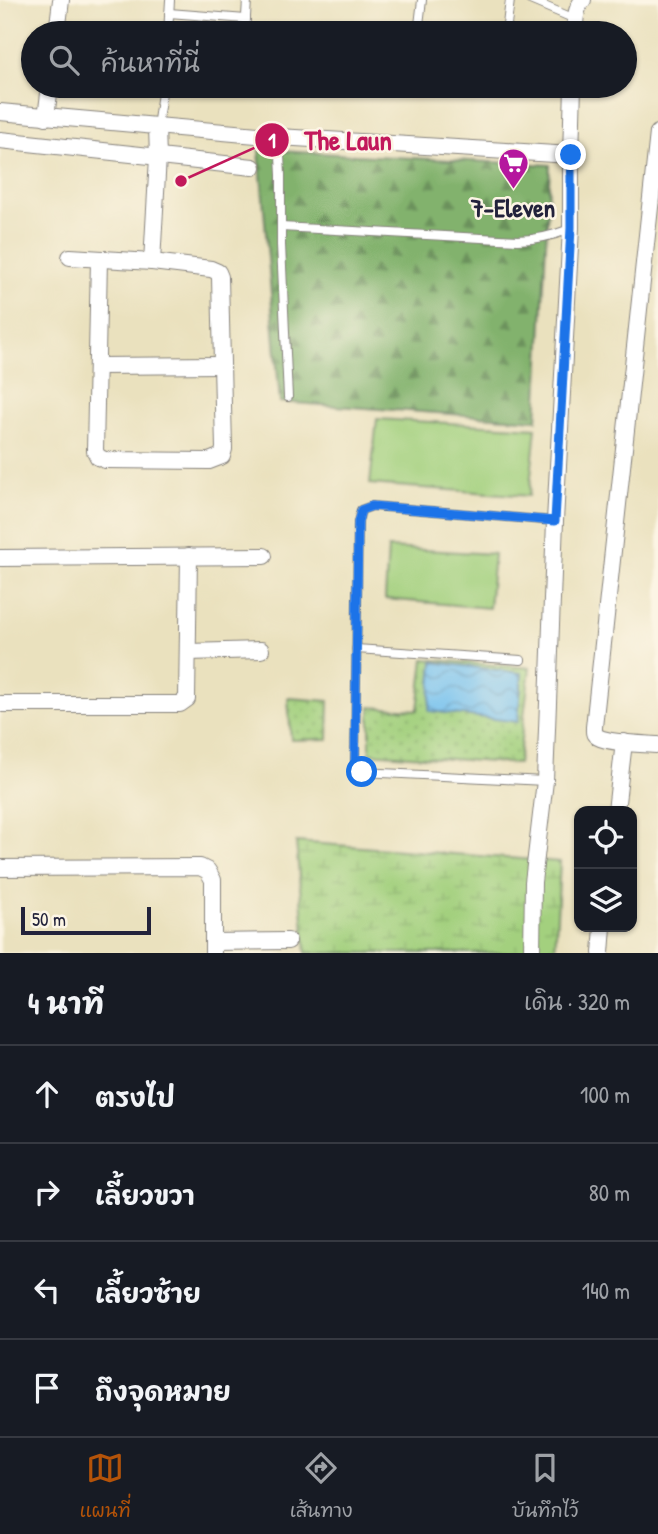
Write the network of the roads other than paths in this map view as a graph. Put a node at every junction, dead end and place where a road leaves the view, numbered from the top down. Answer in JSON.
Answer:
{"nodes":[{"id":1,"x":61,"y":0,"type":"edge"},
{"id":2,"x":170,"y":0,"type":"edge"},
{"id":3,"x":247,"y":0,"type":"edge"},
{"id":4,"x":422,"y":0,"type":"edge"},
{"id":5,"x":510,"y":0,"type":"edge"},
{"id":6,"x":530,"y":0,"type":"edge"},
{"id":7,"x":583,"y":0,"type":"edge"},
{"id":8,"x":169,"y":13,"type":"junction"},
{"id":9,"x":246,"y":19,"type":"joint"},
{"id":10,"x":58,"y":21,"type":"edge"},
{"id":11,"x":169,"y":21,"type":"edge"},
{"id":12,"x":419,"y":21,"type":"edge"},
{"id":13,"x":507,"y":21,"type":"edge"},
{"id":14,"x":566,"y":21,"type":"edge"},
{"id":15,"x":576,"y":21,"type":"edge"},
{"id":16,"x":48,"y":98,"type":"edge"},
{"id":17,"x":161,"y":98,"type":"edge"},
{"id":18,"x":573,"y":98,"type":"edge"},
{"id":19,"x":0,"y":112,"type":"edge"},
{"id":20,"x":46,"y":117,"type":"junction"},
{"id":21,"x":157,"y":127,"type":"junction"},
{"id":22,"x":658,"y":133,"type":"edge"},
{"id":23,"x":279,"y":137,"type":"junction"},
{"id":24,"x":0,"y":140,"type":"edge"},
{"id":25,"x":571,"y":155,"type":"junction"},
{"id":26,"x":158,"y":157,"type":"junction"},
{"id":27,"x":253,"y":167,"type":"dead end"},
{"id":28,"x":655,"y":192,"type":"edge"},
{"id":29,"x":281,"y":226,"type":"junction"},
{"id":30,"x":571,"y":228,"type":"junction"},
{"id":31,"x":70,"y":257,"type":"dead end"},
{"id":32,"x":99,"y":259,"type":"junction"},
{"id":33,"x":152,"y":262,"type":"junction"},
{"id":34,"x":222,"y":365,"type":"junction"},
{"id":35,"x":97,"y":366,"type":"junction"},
{"id":36,"x":288,"y":397,"type":"dead end"},
{"id":37,"x":555,"y":521,"type":"junction"},
{"id":38,"x":189,"y":556,"type":"junction"},
{"id":39,"x":264,"y":556,"type":"dead end"},
{"id":40,"x":0,"y":558,"type":"edge"},
{"id":41,"x":356,"y":649,"type":"junction"},
{"id":42,"x":261,"y":650,"type":"dead end"},
{"id":43,"x":188,"y":652,"type":"junction"},
{"id":44,"x":521,"y":660,"type":"dead end"},
{"id":45,"x":0,"y":704,"type":"edge"},
{"id":46,"x":624,"y":742,"type":"junction"},
{"id":47,"x":658,"y":745,"type":"edge"},
{"id":48,"x":545,"y":781,"type":"junction"},
{"id":49,"x":618,"y":806,"type":"edge"},
{"id":50,"x":0,"y":868,"type":"edge"},
{"id":51,"x":602,"y":932,"type":"edge"},
{"id":52,"x":288,"y":941,"type":"dead end"},
{"id":53,"x":213,"y":948,"type":"edge"},
{"id":54,"x":532,"y":953,"type":"edge"},
{"id":55,"x":600,"y":953,"type":"edge"}],
"edges":[{"from":1,"to":10,"type":"street"},
{"from":2,"to":8,"type":"lane"},
{"from":3,"to":9,"type":"lane"},
{"from":4,"to":12,"type":"lane"},
{"from":5,"to":13,"type":"lane"},
{"from":6,"to":14,"type":"lane"},
{"from":7,"to":15,"type":"street"},
{"from":8,"to":9,"type":"lane"},
{"from":8,"to":11,"type":"lane"},
{"from":16,"to":20,"type":"street"},
{"from":17,"to":21,"type":"lane"},
{"from":18,"to":25,"type":"street"},
{"from":19,"to":20,"type":"street"},
{"from":20,"to":21,"type":"street"},
{"from":21,"to":23,"type":"street"},
{"from":21,"to":26,"type":"street"},
{"from":22,"to":28,"type":"street"},
{"from":23,"to":25,"type":"street"},
{"from":23,"to":29,"type":"lane"},
{"from":24,"to":26,"type":"street"},
{"from":25,"to":30,"type":"street"},
{"from":26,"to":27,"type":"street"},
{"from":26,"to":33,"type":"street"},
{"from":28,"to":46,"type":"street"},
{"from":29,"to":30,"type":"lane"},
{"from":29,"to":36,"type":"lane"},
{"from":30,"to":37,"type":"street"},
{"from":31,"to":32,"type":"street"},
{"from":32,"to":33,"type":"street"},
{"from":32,"to":35,"type":"street"},
{"from":33,"to":34,"type":"street"},
{"from":34,"to":35,"type":"street"},
{"from":34,"to":35,"type":"street"},
{"from":37,"to":41,"type":"lane"},
{"from":37,"to":48,"type":"street"},
{"from":38,"to":39,"type":"street"},
{"from":38,"to":40,"type":"street"},
{"from":38,"to":43,"type":"street"},
{"from":41,"to":44,"type":"lane"},
{"from":41,"to":48,"type":"lane"},
{"from":42,"to":43,"type":"street"},
{"from":43,"to":45,"type":"street"},
{"from":46,"to":47,"type":"street"},
{"from":46,"to":49,"type":"street"},
{"from":48,"to":54,"type":"street"},
{"from":50,"to":53,"type":"street"},
{"from":51,"to":55,"type":"street"},
{"from":52,"to":53,"type":"street"}]}
